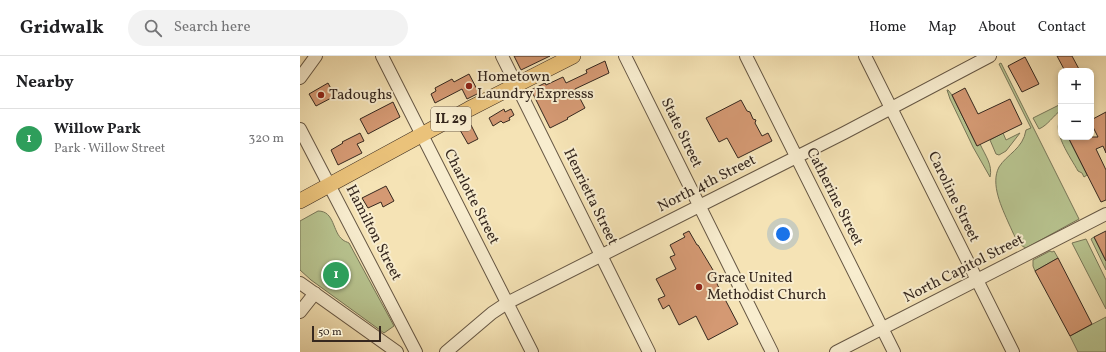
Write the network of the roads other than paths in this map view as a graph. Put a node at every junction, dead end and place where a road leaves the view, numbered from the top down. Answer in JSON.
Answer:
{"nodes":[{"id":1,"x":316,"y":56,"type":"edge"},
{"id":2,"x":382,"y":56,"type":"edge"},
{"id":3,"x":502,"y":56,"type":"edge"},
{"id":4,"x":573,"y":56,"type":"edge"},
{"id":5,"x":625,"y":56,"type":"edge"},
{"id":6,"x":746,"y":56,"type":"edge"},
{"id":7,"x":865,"y":56,"type":"edge"},
{"id":8,"x":990,"y":56,"type":"edge"},
{"id":9,"x":300,"y":78,"type":"edge"},
{"id":10,"x":516,"y":85,"type":"junction"},
{"id":11,"x":891,"y":107,"type":"junction"},
{"id":12,"x":300,"y":129,"type":"edge"},
{"id":13,"x":422,"y":135,"type":"junction"},
{"id":14,"x":796,"y":156,"type":"junction"},
{"id":15,"x":329,"y":184,"type":"junction"},
{"id":16,"x":300,"y":194,"type":"edge"},
{"id":17,"x":300,"y":201,"type":"edge"},
{"id":18,"x":699,"y":206,"type":"junction"},
{"id":19,"x":1106,"y":214,"type":"edge"},
{"id":20,"x":601,"y":255,"type":"junction"},
{"id":21,"x":977,"y":280,"type":"junction"},
{"id":22,"x":300,"y":283,"type":"edge"},
{"id":23,"x":315,"y":293,"type":"junction"},
{"id":24,"x":507,"y":303,"type":"junction"},
{"id":25,"x":300,"y":312,"type":"edge"},
{"id":26,"x":882,"y":328,"type":"junction"},
{"id":27,"x":397,"y":352,"type":"edge"},
{"id":28,"x":416,"y":352,"type":"edge"},
{"id":29,"x":446,"y":352,"type":"edge"},
{"id":30,"x":532,"y":352,"type":"edge"},
{"id":31,"x":649,"y":352,"type":"edge"},
{"id":32,"x":772,"y":352,"type":"edge"},
{"id":33,"x":836,"y":352,"type":"edge"},
{"id":34,"x":894,"y":352,"type":"edge"},
{"id":35,"x":1013,"y":352,"type":"edge"}],
"edges":[{"from":1,"to":9,"type":"street"},
{"from":2,"to":13,"type":"street","name":"Charlotte Street"},
{"from":3,"to":10,"type":"street","name":"Henrietta Street"},
{"from":4,"to":10,"type":"main road","number":"IL 29"},
{"from":5,"to":18,"type":"street","name":"State Street"},
{"from":6,"to":14,"type":"street","name":"Catherine Street"},
{"from":7,"to":11,"type":"street","name":"Caroline Street"},
{"from":8,"to":11,"type":"street","name":"North 4th Street"},
{"from":10,"to":13,"type":"main road","number":"IL 29"},
{"from":10,"to":20,"type":"street","name":"Henrietta Street"},
{"from":11,"to":14,"type":"street","name":"North 4th Street"},
{"from":11,"to":21,"type":"street","name":"Caroline Street"},
{"from":12,"to":15,"type":"street","name":"Hamilton Street"},
{"from":13,"to":15,"type":"main road","number":"IL 29"},
{"from":13,"to":24,"type":"street","name":"Charlotte Street"},
{"from":14,"to":18,"type":"street","name":"North 4th Street"},
{"from":14,"to":26,"type":"street","name":"Catherine Street"},
{"from":15,"to":16,"type":"main road","number":"IL 29"},
{"from":15,"to":17,"type":"main road","number":"IL 29"},
{"from":15,"to":28,"type":"street","name":"Hamilton Street"},
{"from":18,"to":20,"type":"street","name":"North 4th Street"},
{"from":18,"to":32,"type":"street","name":"State Street"},
{"from":19,"to":21,"type":"street","name":"North Capitol Street"},
{"from":20,"to":24,"type":"street","name":"North 4th Street"},
{"from":20,"to":31,"type":"street","name":"Henrietta Street"},
{"from":21,"to":26,"type":"street","name":"North Capitol Street"},
{"from":21,"to":35,"type":"street","name":"Caroline Street"},
{"from":22,"to":23,"type":"street"},
{"from":23,"to":25,"type":"street"},
{"from":23,"to":27,"type":"street"},
{"from":24,"to":29,"type":"street","name":"North 4th Street"},
{"from":24,"to":30,"type":"street","name":"Charlotte Street"},
{"from":26,"to":33,"type":"street","name":"North Capitol Street"},
{"from":26,"to":34,"type":"street","name":"Catherine Street"}]}
